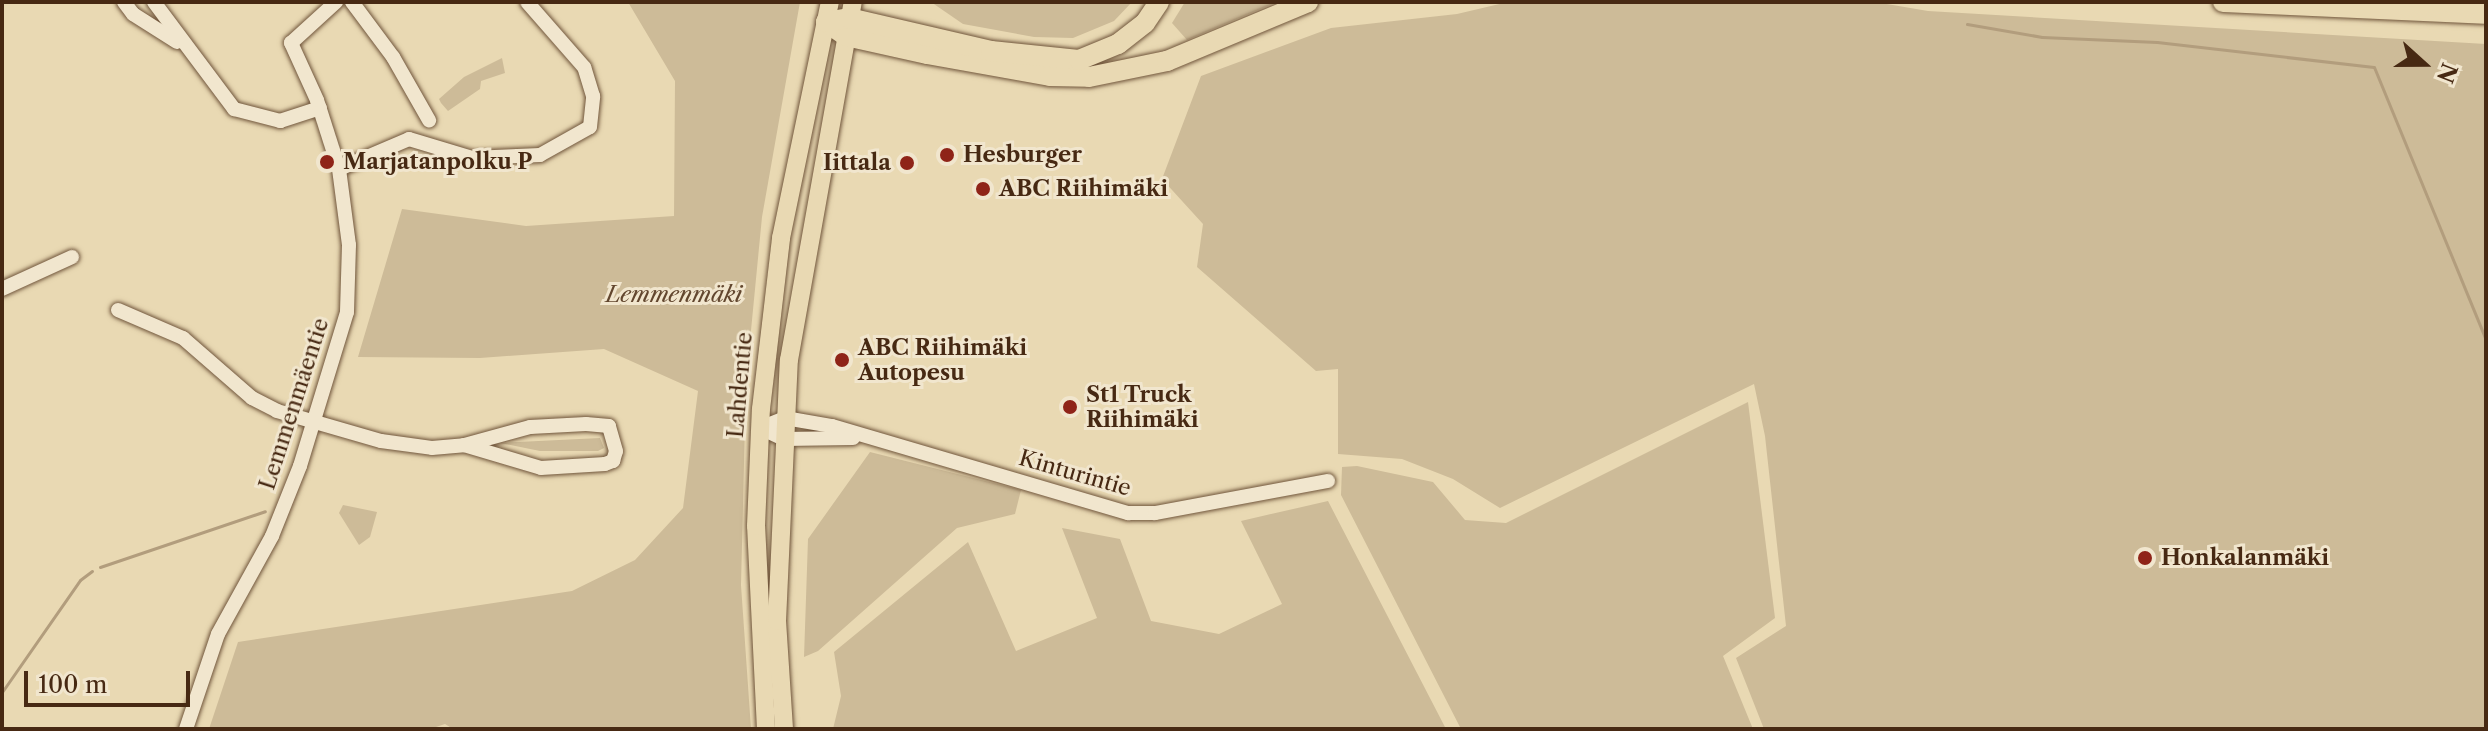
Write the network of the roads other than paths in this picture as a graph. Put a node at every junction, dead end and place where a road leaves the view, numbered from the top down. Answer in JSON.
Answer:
{"nodes":[{"id":1,"x":124,"y":2,"type":"edge"},
{"id":2,"x":154,"y":2,"type":"edge"},
{"id":3,"x":336,"y":2,"type":"edge"},
{"id":4,"x":352,"y":2,"type":"edge"},
{"id":5,"x":527,"y":2,"type":"edge"},
{"id":6,"x":1159,"y":2,"type":"edge"},
{"id":7,"x":1308,"y":2,"type":"edge"},
{"id":8,"x":2223,"y":2,"type":"edge"},
{"id":9,"x":828,"y":12,"type":"edge"},
{"id":10,"x":2486,"y":14,"type":"edge"},
{"id":11,"x":849,"y":19,"type":"edge"},
{"id":12,"x":185,"y":46,"type":"junction"},
{"id":13,"x":320,"y":108,"type":"junction"},
{"id":14,"x":429,"y":120,"type":"dead end"},
{"id":15,"x":339,"y":169,"type":"junction"},
{"id":16,"x":72,"y":257,"type":"dead end"},
{"id":17,"x":2,"y":289,"type":"edge"},
{"id":18,"x":118,"y":310,"type":"dead end"},
{"id":19,"x":785,"y":418,"type":"junction"},
{"id":20,"x":316,"y":420,"type":"junction"},
{"id":21,"x":760,"y":428,"type":"junction"},
{"id":22,"x":860,"y":437,"type":"junction"},
{"id":23,"x":784,"y":439,"type":"junction"},
{"id":24,"x":464,"y":445,"type":"junction"},
{"id":25,"x":1328,"y":481,"type":"dead end"},
{"id":26,"x":186,"y":729,"type":"edge"},
{"id":27,"x":766,"y":729,"type":"edge"},
{"id":28,"x":784,"y":729,"type":"edge"}],
"edges":[{"from":1,"to":12,"type":"street"},
{"from":2,"to":12,"type":"street"},
{"from":3,"to":13,"type":"street","name":"Lemmenmäentie"},
{"from":4,"to":14,"type":"street"},
{"from":5,"to":15,"type":"street"},
{"from":6,"to":11,"type":"highway"},
{"from":7,"to":11,"type":"highway"},
{"from":8,"to":10,"type":"highway"},
{"from":9,"to":11,"type":"highway"},
{"from":9,"to":21,"type":"main road","name":"Lahdentie"},
{"from":11,"to":19,"type":"main road"},
{"from":12,"to":13,"type":"street"},
{"from":13,"to":15,"type":"street","name":"Lemmenmäentie"},
{"from":15,"to":20,"type":"street","name":"Lemmenmäentie"},
{"from":16,"to":17,"type":"street"},
{"from":18,"to":20,"type":"street"},
{"from":19,"to":21,"type":"street"},
{"from":19,"to":22,"type":"street","name":"Kinturintie"},
{"from":19,"to":23,"type":"main road"},
{"from":20,"to":24,"type":"street"},
{"from":20,"to":26,"type":"street","name":"Lemmenmäentie"},
{"from":21,"to":23,"type":"street","name":"Kinturintie"},
{"from":21,"to":27,"type":"main road","name":"Lahdentie"},
{"from":22,"to":23,"type":"street","name":"Kinturintie"},
{"from":22,"to":25,"type":"street","name":"Kinturintie"},
{"from":23,"to":28,"type":"main road"},
{"from":24,"to":24,"type":"street"}]}
